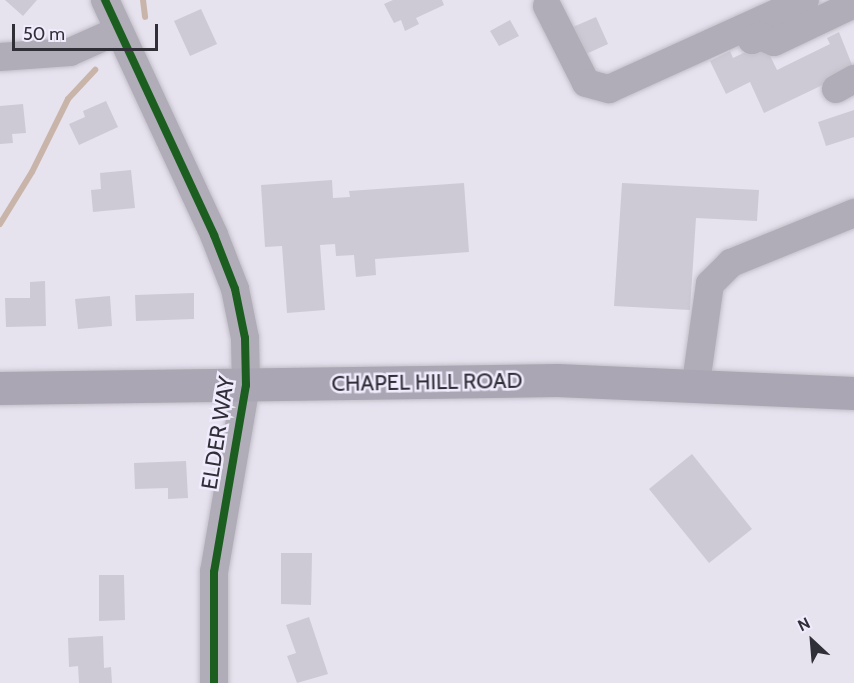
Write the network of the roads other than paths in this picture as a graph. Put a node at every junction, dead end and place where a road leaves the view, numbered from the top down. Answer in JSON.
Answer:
{"nodes":[{"id":1,"x":105,"y":0,"type":"edge"},
{"id":2,"x":805,"y":0,"type":"edge"},
{"id":3,"x":854,"y":4,"type":"edge"},
{"id":4,"x":547,"y":6,"type":"dead end"},
{"id":5,"x":747,"y":28,"type":"junction"},
{"id":6,"x":117,"y":31,"type":"junction"},
{"id":7,"x":0,"y":57,"type":"edge"},
{"id":8,"x":854,"y":213,"type":"edge"},
{"id":9,"x":696,"y":383,"type":"junction"},
{"id":10,"x":246,"y":385,"type":"junction"},
{"id":11,"x":0,"y":388,"type":"edge"},
{"id":12,"x":854,"y":393,"type":"edge"},
{"id":13,"x":214,"y":683,"type":"edge"}],
"edges":[{"from":1,"to":6,"type":"street","name":"ELDER WAY"},
{"from":2,"to":5,"type":"street"},
{"from":3,"to":5,"type":"street"},
{"from":4,"to":5,"type":"street"},
{"from":6,"to":7,"type":"street"},
{"from":6,"to":10,"type":"street","name":"ELDER WAY"},
{"from":8,"to":9,"type":"street"},
{"from":9,"to":10,"type":"main road","name":"CHAPEL HILL ROAD"},
{"from":9,"to":12,"type":"main road","name":"CHAPEL HILL ROAD"},
{"from":10,"to":11,"type":"main road","name":"CHAPEL HILL ROAD"},
{"from":10,"to":13,"type":"street","name":"ELDER WAY"}]}
